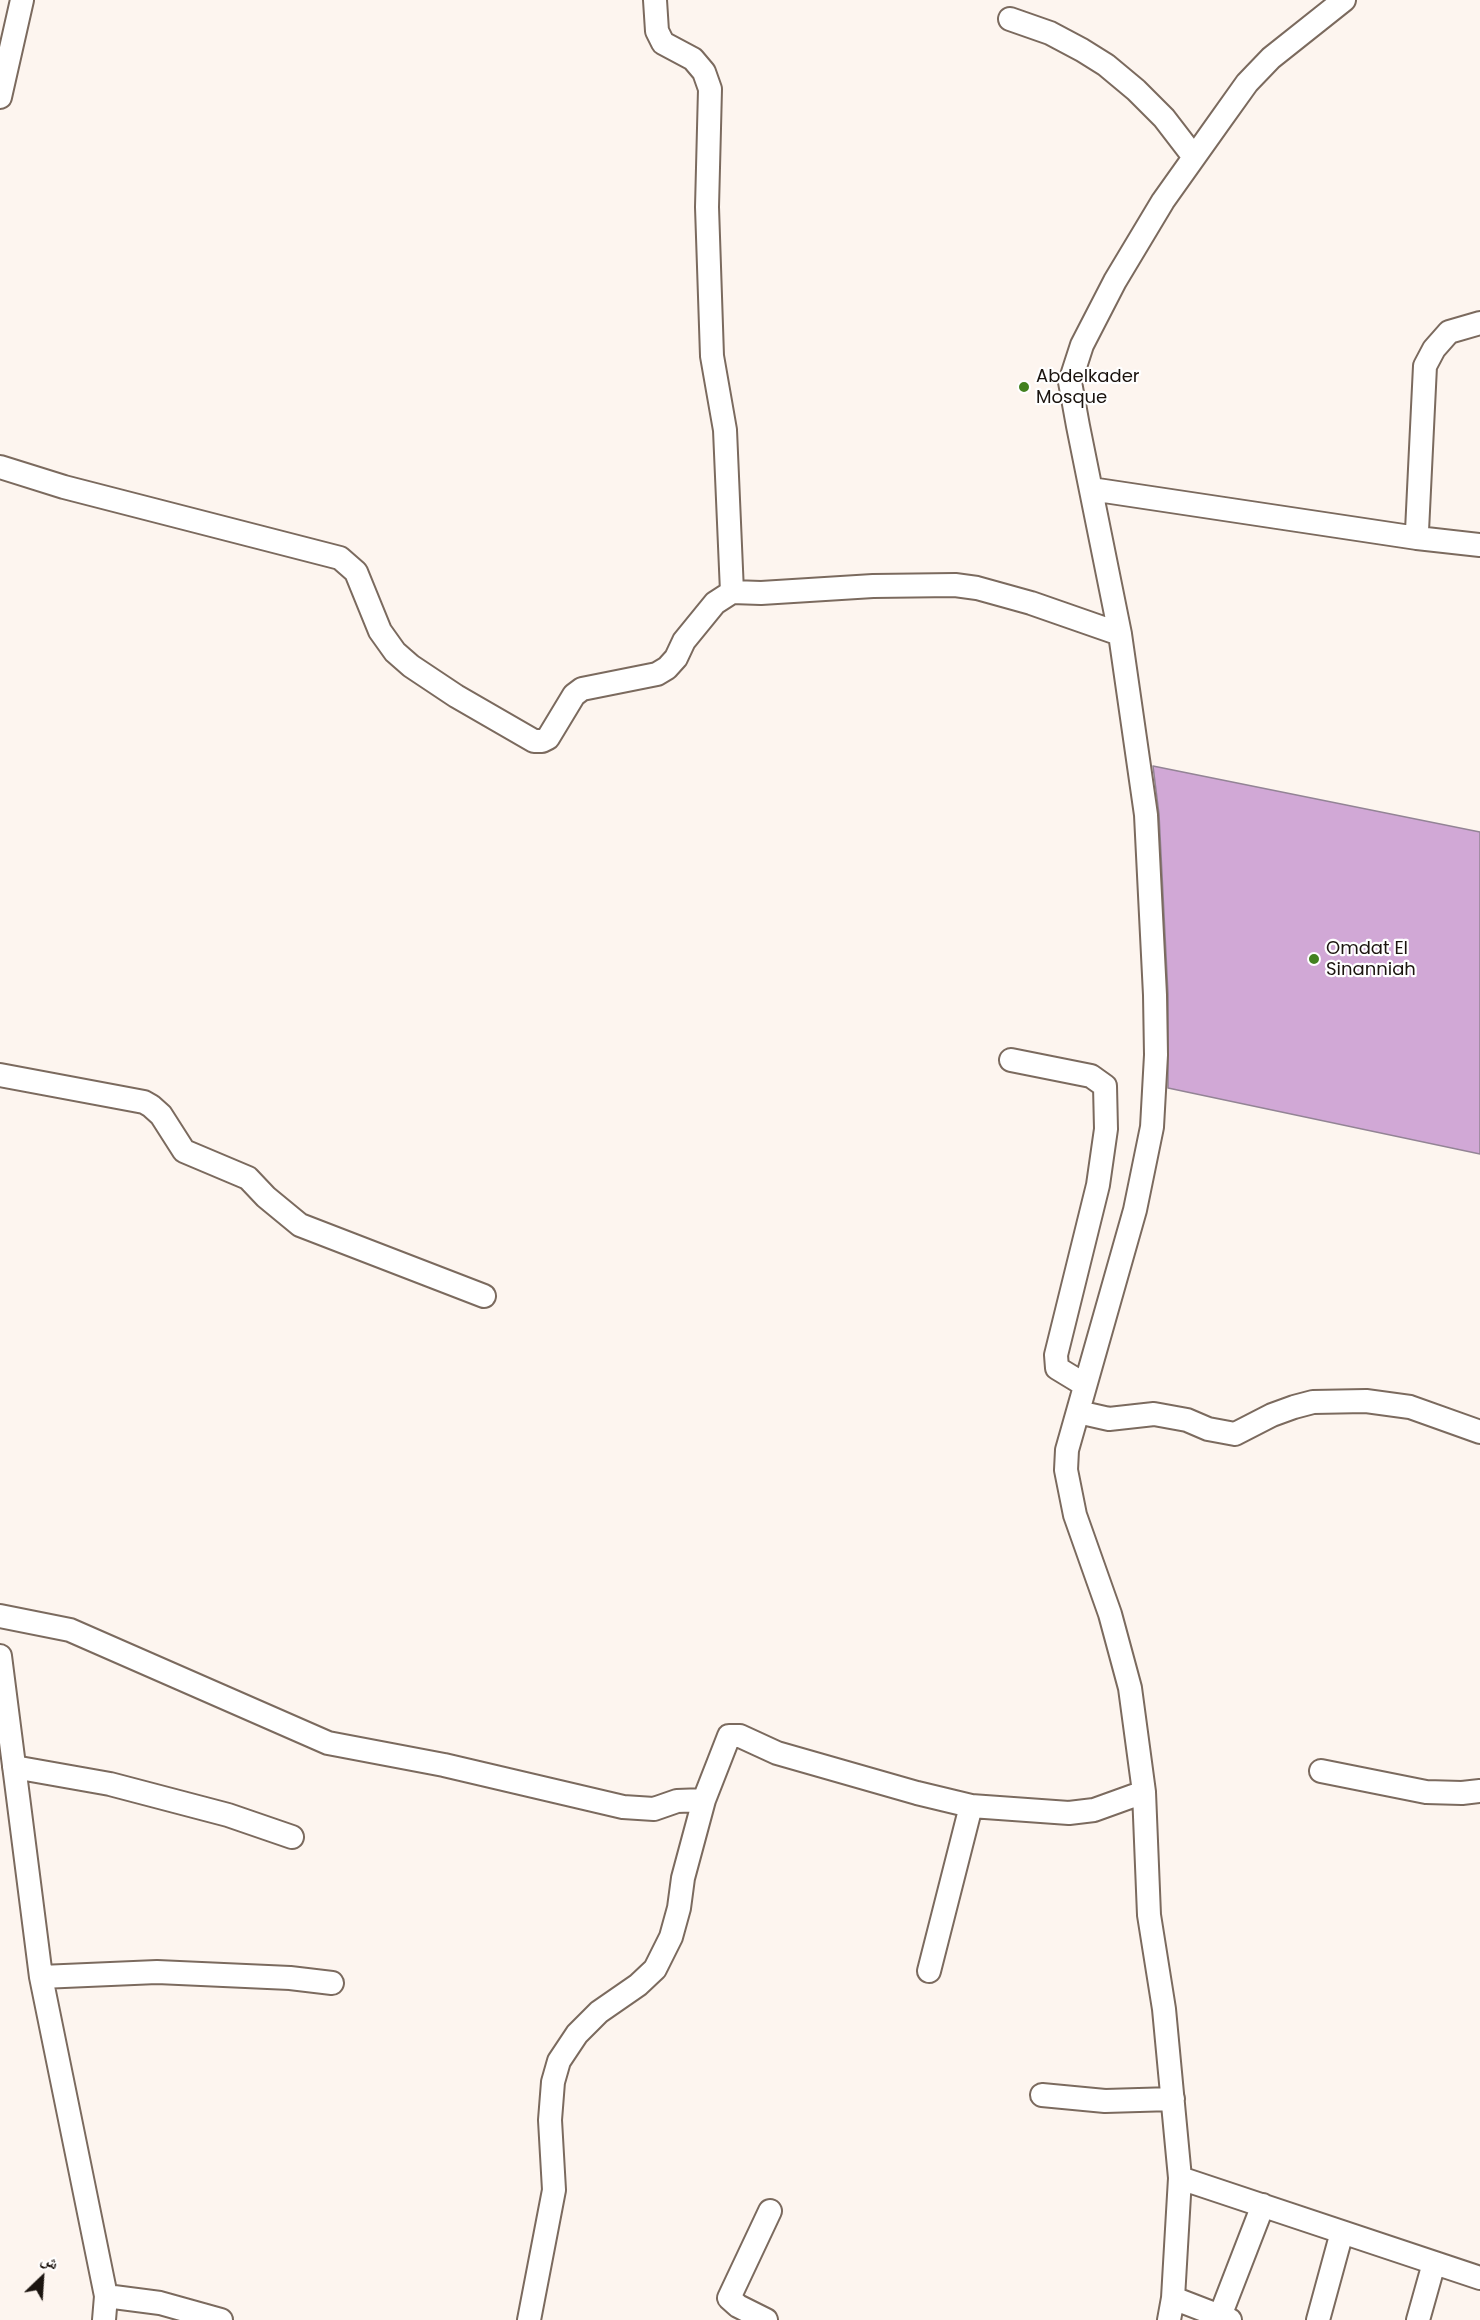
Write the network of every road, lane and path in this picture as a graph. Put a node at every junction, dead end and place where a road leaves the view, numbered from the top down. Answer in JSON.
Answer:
{"nodes":[{"id":1,"x":22,"y":0,"type":"edge"},
{"id":2,"x":655,"y":0,"type":"edge"},
{"id":3,"x":1344,"y":0,"type":"edge"},
{"id":4,"x":1010,"y":19,"type":"dead end"},
{"id":5,"x":0,"y":97,"type":"edge"},
{"id":6,"x":1194,"y":157,"type":"junction"},
{"id":7,"x":1480,"y":323,"type":"edge"},
{"id":8,"x":0,"y":467,"type":"edge"},
{"id":9,"x":1090,"y":489,"type":"junction"},
{"id":10,"x":1417,"y":538,"type":"junction"},
{"id":11,"x":1480,"y":545,"type":"edge"},
{"id":12,"x":732,"y":592,"type":"junction"},
{"id":13,"x":1120,"y":634,"type":"junction"},
{"id":14,"x":1011,"y":1060,"type":"dead end"},
{"id":15,"x":0,"y":1075,"type":"edge"},
{"id":16,"x":484,"y":1296,"type":"dead end"},
{"id":17,"x":1085,"y":1385,"type":"junction"},
{"id":18,"x":1078,"y":1412,"type":"junction"},
{"id":19,"x":1480,"y":1431,"type":"edge"},
{"id":20,"x":0,"y":1616,"type":"edge"},
{"id":21,"x":0,"y":1656,"type":"edge"},
{"id":22,"x":14,"y":1767,"type":"junction"},
{"id":23,"x":1321,"y":1772,"type":"dead end"},
{"id":24,"x":1480,"y":1791,"type":"edge"},
{"id":25,"x":1144,"y":1792,"type":"junction"},
{"id":26,"x":704,"y":1800,"type":"junction"},
{"id":27,"x":971,"y":1806,"type":"junction"},
{"id":28,"x":292,"y":1837,"type":"dead end"},
{"id":29,"x":929,"y":1971,"type":"dead end"},
{"id":30,"x":41,"y":1977,"type":"junction"},
{"id":31,"x":332,"y":1983,"type":"dead end"},
{"id":32,"x":1042,"y":2095,"type":"dead end"},
{"id":33,"x":1173,"y":2099,"type":"junction"},
{"id":34,"x":1180,"y":2178,"type":"junction"},
{"id":35,"x":1263,"y":2205,"type":"junction"},
{"id":36,"x":770,"y":2211,"type":"dead end"},
{"id":37,"x":1342,"y":2232,"type":"junction"},
{"id":38,"x":1434,"y":2263,"type":"junction"},
{"id":39,"x":1480,"y":2278,"type":"edge"},
{"id":40,"x":106,"y":2296,"type":"junction"},
{"id":41,"x":1173,"y":2298,"type":"junction"},
{"id":42,"x":1225,"y":2318,"type":"edge"},
{"id":43,"x":104,"y":2320,"type":"edge"},
{"id":44,"x":221,"y":2320,"type":"edge"},
{"id":45,"x":529,"y":2320,"type":"edge"},
{"id":46,"x":766,"y":2320,"type":"edge"},
{"id":47,"x":1169,"y":2320,"type":"edge"},
{"id":48,"x":1318,"y":2320,"type":"edge"},
{"id":49,"x":1418,"y":2320,"type":"edge"}],
"edges":[{"from":1,"to":5,"type":"street"},
{"from":2,"to":12,"type":"street"},
{"from":3,"to":6,"type":"street"},
{"from":4,"to":6,"type":"street"},
{"from":6,"to":9,"type":"street"},
{"from":7,"to":10,"type":"street"},
{"from":8,"to":12,"type":"street"},
{"from":9,"to":10,"type":"street"},
{"from":9,"to":13,"type":"street"},
{"from":10,"to":11,"type":"street"},
{"from":12,"to":13,"type":"street"},
{"from":13,"to":17,"type":"street"},
{"from":14,"to":17,"type":"street"},
{"from":15,"to":16,"type":"street"},
{"from":17,"to":18,"type":"street"},
{"from":18,"to":19,"type":"street"},
{"from":18,"to":25,"type":"street"},
{"from":20,"to":26,"type":"street"},
{"from":21,"to":22,"type":"street"},
{"from":22,"to":28,"type":"street"},
{"from":22,"to":30,"type":"street"},
{"from":23,"to":24,"type":"street"},
{"from":25,"to":27,"type":"street"},
{"from":25,"to":33,"type":"street"},
{"from":26,"to":27,"type":"street"},
{"from":26,"to":45,"type":"street"},
{"from":27,"to":29,"type":"street"},
{"from":30,"to":31,"type":"street"},
{"from":30,"to":40,"type":"street"},
{"from":32,"to":33,"type":"street"},
{"from":33,"to":34,"type":"street"},
{"from":34,"to":35,"type":"street"},
{"from":34,"to":41,"type":"street"},
{"from":35,"to":37,"type":"street"},
{"from":35,"to":42,"type":"street"},
{"from":36,"to":46,"type":"street"},
{"from":37,"to":38,"type":"street"},
{"from":37,"to":48,"type":"street"},
{"from":38,"to":39,"type":"street"},
{"from":38,"to":49,"type":"street"},
{"from":40,"to":43,"type":"street"},
{"from":40,"to":44,"type":"street"},
{"from":41,"to":42,"type":"street"},
{"from":41,"to":47,"type":"street"}]}
